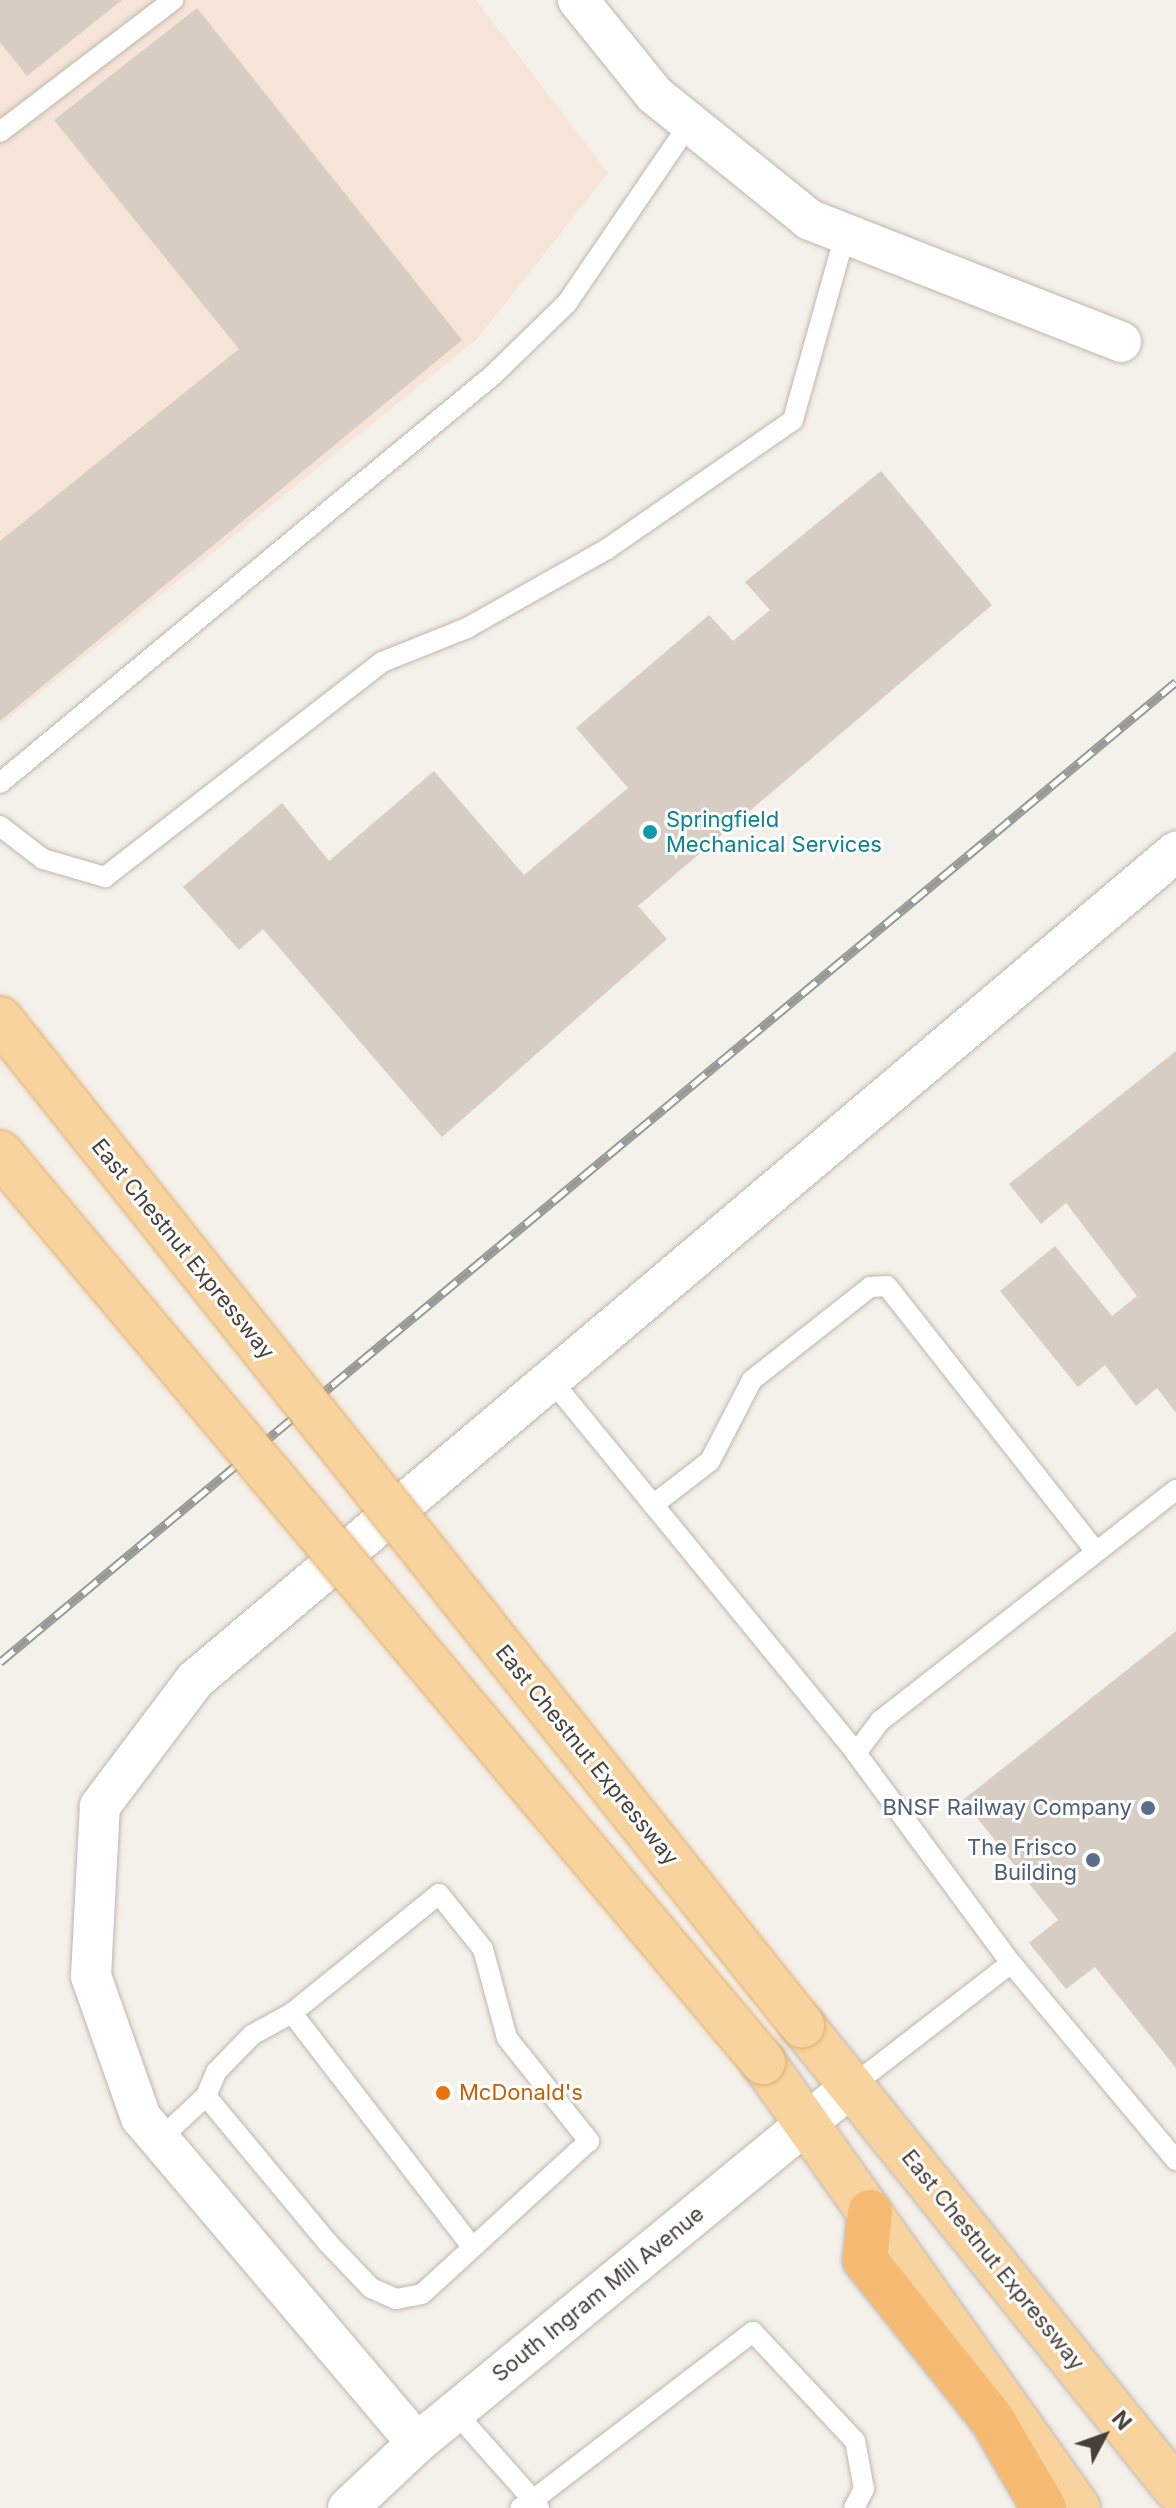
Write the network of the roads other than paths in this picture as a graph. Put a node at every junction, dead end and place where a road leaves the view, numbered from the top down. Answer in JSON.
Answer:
{"nodes":[{"id":1,"x":173,"y":0,"type":"edge"},
{"id":2,"x":578,"y":0,"type":"edge"},
{"id":3,"x":690,"y":123,"type":"junction"},
{"id":4,"x":0,"y":132,"type":"edge"},
{"id":5,"x":845,"y":235,"type":"junction"},
{"id":6,"x":1121,"y":342,"type":"dead end"},
{"id":7,"x":0,"y":783,"type":"edge"},
{"id":8,"x":0,"y":826,"type":"edge"},
{"id":9,"x":1176,"y":852,"type":"edge"},
{"id":10,"x":0,"y":1019,"type":"edge"},
{"id":11,"x":0,"y":1153,"type":"edge"},
{"id":12,"x":552,"y":1381,"type":"junction"},
{"id":13,"x":1176,"y":1490,"type":"edge"},
{"id":14,"x":653,"y":1505,"type":"junction"},
{"id":15,"x":1096,"y":1552,"type":"junction"},
{"id":16,"x":856,"y":1753,"type":"junction"},
{"id":17,"x":1011,"y":1963,"type":"junction"},
{"id":18,"x":292,"y":2013,"type":"junction"},
{"id":19,"x":852,"y":2086,"type":"junction"},
{"id":20,"x":206,"y":2096,"type":"junction"},
{"id":21,"x":807,"y":2123,"type":"junction"},
{"id":22,"x":160,"y":2139,"type":"junction"},
{"id":23,"x":1176,"y":2160,"type":"edge"},
{"id":24,"x":870,"y":2212,"type":"junction"},
{"id":25,"x":470,"y":2244,"type":"junction"},
{"id":26,"x":455,"y":2412,"type":"junction"},
{"id":27,"x":417,"y":2443,"type":"junction"},
{"id":28,"x":1176,"y":2489,"type":"edge"},
{"id":29,"x":531,"y":2505,"type":"edge"},
{"id":30,"x":348,"y":2508,"type":"edge"},
{"id":31,"x":854,"y":2508,"type":"edge"},
{"id":32,"x":1044,"y":2508,"type":"edge"},
{"id":33,"x":1078,"y":2508,"type":"edge"}],
"edges":[{"from":1,"to":4,"type":"lane"},
{"from":2,"to":3,"type":"street"},
{"from":3,"to":5,"type":"street"},
{"from":3,"to":7,"type":"lane"},
{"from":5,"to":6,"type":"street"},
{"from":5,"to":8,"type":"lane"},
{"from":9,"to":12,"type":"street"},
{"from":10,"to":19,"type":"main road","name":"East Chestnut Expressway","bridge":true},
{"from":11,"to":21,"type":"main road","bridge":true},
{"from":12,"to":14,"type":"lane"},
{"from":12,"to":22,"type":"street"},
{"from":13,"to":15,"type":"lane"},
{"from":14,"to":15,"type":"lane"},
{"from":14,"to":16,"type":"lane"},
{"from":15,"to":16,"type":"lane"},
{"from":16,"to":17,"type":"lane"},
{"from":17,"to":19,"type":"lane"},
{"from":17,"to":23,"type":"lane"},
{"from":18,"to":20,"type":"lane"},
{"from":18,"to":25,"type":"lane"},
{"from":18,"to":25,"type":"lane"},
{"from":19,"to":21,"type":"street","name":"South Ingram Mill Avenue"},
{"from":19,"to":28,"type":"main road","name":"East Chestnut Expressway"},
{"from":20,"to":22,"type":"lane"},
{"from":20,"to":25,"type":"lane"},
{"from":21,"to":24,"type":"main road"},
{"from":21,"to":26,"type":"street","name":"South Ingram Mill Avenue"},
{"from":22,"to":27,"type":"street"},
{"from":24,"to":32,"type":"highway"},
{"from":24,"to":33,"type":"main road"},
{"from":26,"to":27,"type":"street","name":"South Ingram Mill Avenue"},
{"from":26,"to":29,"type":"lane"},
{"from":27,"to":30,"type":"street","name":"South Ingram Mill Avenue"},
{"from":29,"to":31,"type":"lane"}]}
